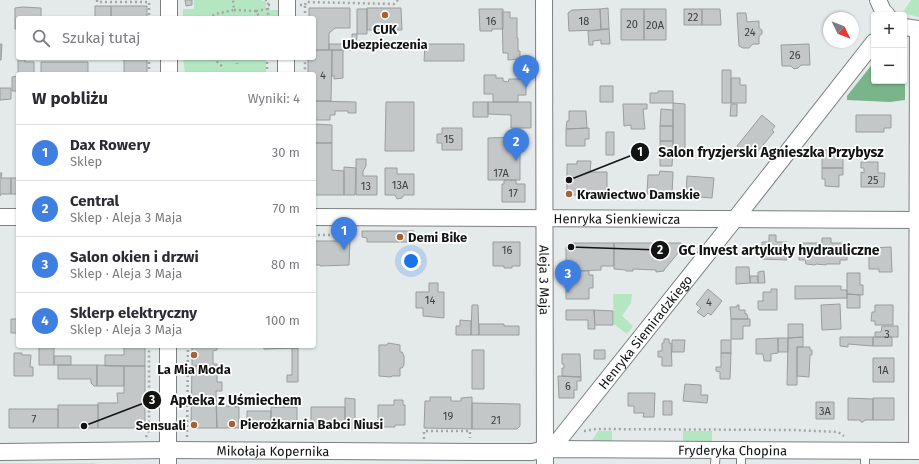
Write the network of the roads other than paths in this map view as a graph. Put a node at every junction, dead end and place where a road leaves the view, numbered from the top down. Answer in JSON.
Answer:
{"nodes":[{"id":1,"x":169,"y":0,"type":"edge"},
{"id":2,"x":287,"y":0,"type":"edge"},
{"id":3,"x":544,"y":0,"type":"edge"},
{"id":4,"x":878,"y":0,"type":"edge"},
{"id":5,"x":884,"y":12,"type":"edge"},
{"id":6,"x":169,"y":16,"type":"edge"},
{"id":7,"x":287,"y":16,"type":"edge"},
{"id":8,"x":914,"y":29,"type":"edge"},
{"id":9,"x":871,"y":46,"type":"edge"},
{"id":10,"x":169,"y":60,"type":"edge"},
{"id":11,"x":286,"y":60,"type":"edge"},
{"id":12,"x":169,"y":72,"type":"edge"},
{"id":13,"x":286,"y":72,"type":"edge"},
{"id":14,"x":0,"y":217,"type":"edge"},
{"id":15,"x":16,"y":217,"type":"edge"},
{"id":16,"x":316,"y":217,"type":"edge"},
{"id":17,"x":544,"y":218,"type":"junction"},
{"id":18,"x":735,"y":219,"type":"junction"},
{"id":19,"x":918,"y":220,"type":"edge"},
{"id":20,"x":168,"y":348,"type":"edge"},
{"id":21,"x":918,"y":451,"type":"edge"},
{"id":22,"x":0,"y":452,"type":"edge"},
{"id":23,"x":168,"y":457,"type":"edge"},
{"id":24,"x":545,"y":457,"type":"edge"},
{"id":25,"x":716,"y":457,"type":"edge"},
{"id":26,"x":741,"y":457,"type":"edge"},
{"id":27,"x":865,"y":458,"type":"edge"}],
"edges":[{"from":1,"to":6,"type":"street"},
{"from":2,"to":7,"type":"street"},
{"from":3,"to":17,"type":"street","name":"Aleja 3 Maja"},
{"from":4,"to":5,"type":"street"},
{"from":8,"to":19,"type":"street"},
{"from":9,"to":18,"type":"street","name":"Henryka Siemiradzkiego"},
{"from":10,"to":12,"type":"street"},
{"from":11,"to":13,"type":"street"},
{"from":14,"to":15,"type":"street"},
{"from":16,"to":17,"type":"street","name":"Henryka Sienkiewicza"},
{"from":17,"to":18,"type":"street","name":"Henryka Sienkiewicza"},
{"from":17,"to":24,"type":"street","name":"Aleja 3 Maja"},
{"from":18,"to":19,"type":"street","name":"Henryka Sienkiewicza"},
{"from":18,"to":24,"type":"street","name":"Henryka Siemiradzkiego"},
{"from":19,"to":21,"type":"street"},
{"from":20,"to":23,"type":"street"},
{"from":21,"to":27,"type":"street","name":"Fryderyka Chopina"},
{"from":22,"to":23,"type":"street","name":"Mikołaja Kopernika"},
{"from":23,"to":24,"type":"street","name":"Mikołaja Kopernika"},
{"from":24,"to":25,"type":"street","name":"Fryderyka Chopina"},
{"from":25,"to":26,"type":"street","name":"Fryderyka Chopina"},
{"from":26,"to":27,"type":"street","name":"Fryderyka Chopina"}]}
